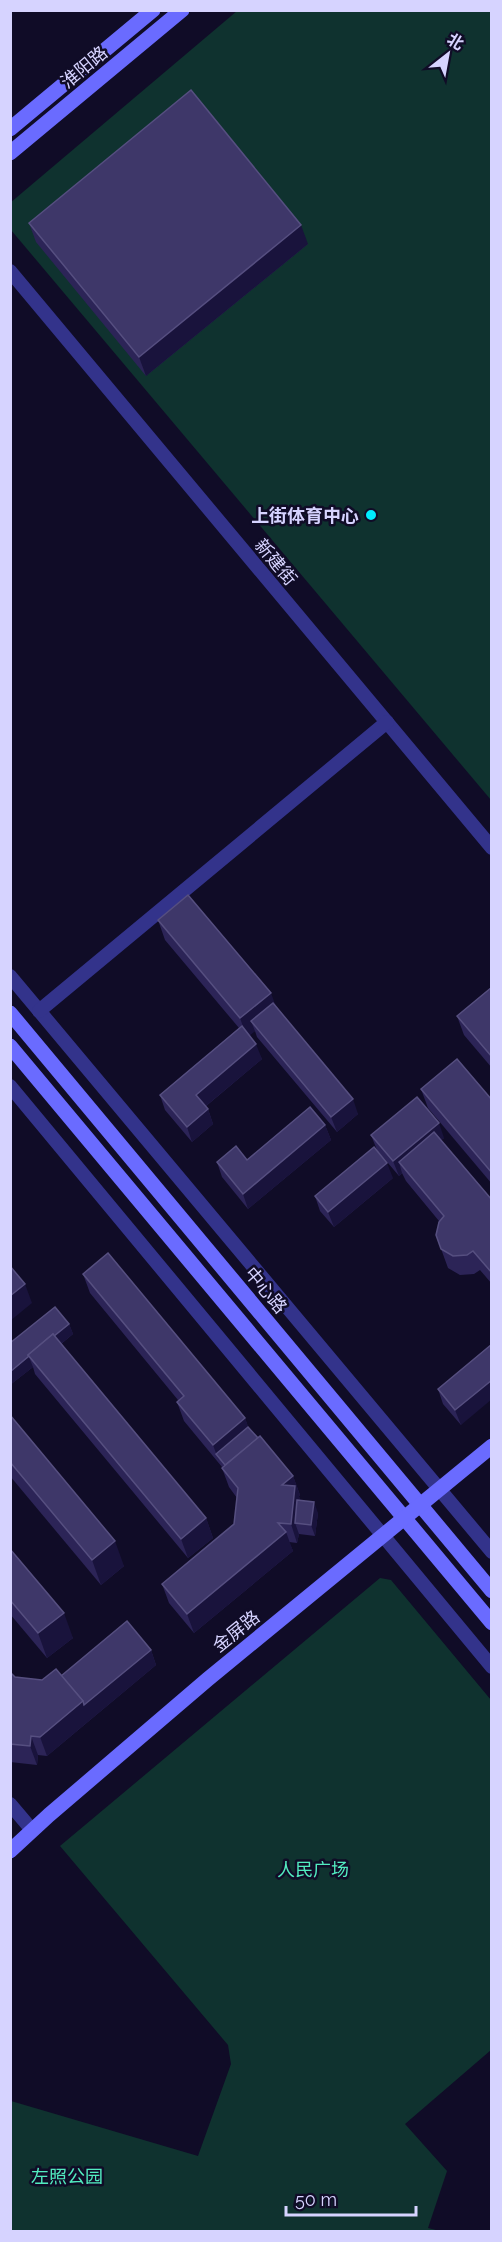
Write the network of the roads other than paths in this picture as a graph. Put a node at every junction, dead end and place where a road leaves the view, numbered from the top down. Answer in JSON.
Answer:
{"nodes":[{"id":1,"x":153,"y":10,"type":"edge"},
{"id":2,"x":182,"y":10,"type":"edge"},
{"id":3,"x":10,"y":129,"type":"edge"},
{"id":4,"x":10,"y":153,"type":"edge"},
{"id":5,"x":10,"y":271,"type":"edge"},
{"id":6,"x":387,"y":722,"type":"junction"},
{"id":7,"x":492,"y":848,"type":"edge"},
{"id":8,"x":10,"y":976,"type":"edge"},
{"id":9,"x":39,"y":1011,"type":"junction"},
{"id":10,"x":10,"y":1013,"type":"edge"},
{"id":11,"x":10,"y":1046,"type":"edge"},
{"id":12,"x":10,"y":1086,"type":"edge"},
{"id":13,"x":492,"y":1446,"type":"edge"},
{"id":14,"x":439,"y":1490,"type":"junction"},
{"id":15,"x":420,"y":1505,"type":"junction"},
{"id":16,"x":404,"y":1518,"type":"junction"},
{"id":17,"x":383,"y":1535,"type":"junction"},
{"id":18,"x":492,"y":1552,"type":"edge"},
{"id":19,"x":492,"y":1591,"type":"edge"},
{"id":20,"x":492,"y":1623,"type":"edge"},
{"id":21,"x":492,"y":1667,"type":"edge"},
{"id":22,"x":10,"y":1804,"type":"edge"},
{"id":23,"x":32,"y":1830,"type":"junction"},
{"id":24,"x":10,"y":1851,"type":"edge"}],
"edges":[{"from":1,"to":3,"type":"main road","name":"淮阳路"},
{"from":2,"to":4,"type":"main road","name":"淮阳路"},
{"from":5,"to":6,"type":"street","name":"新建街"},
{"from":6,"to":7,"type":"street","name":"新建街"},
{"from":6,"to":9,"type":"street"},
{"from":8,"to":9,"type":"street"},
{"from":9,"to":14,"type":"street"},
{"from":10,"to":15,"type":"main road","name":"中心路"},
{"from":11,"to":16,"type":"main road"},
{"from":12,"to":17,"type":"street"},
{"from":13,"to":14,"type":"main road","name":"金屏路"},
{"from":14,"to":15,"type":"main road","name":"金屏路"},
{"from":14,"to":18,"type":"street"},
{"from":15,"to":16,"type":"main road","name":"金屏路"},
{"from":15,"to":19,"type":"main road","name":"中心路"},
{"from":16,"to":17,"type":"main road","name":"金屏路"},
{"from":16,"to":20,"type":"main road"},
{"from":17,"to":21,"type":"street"},
{"from":17,"to":23,"type":"main road","name":"金屏路"},
{"from":22,"to":23,"type":"street"},
{"from":23,"to":24,"type":"main road","name":"金屏路"}]}
